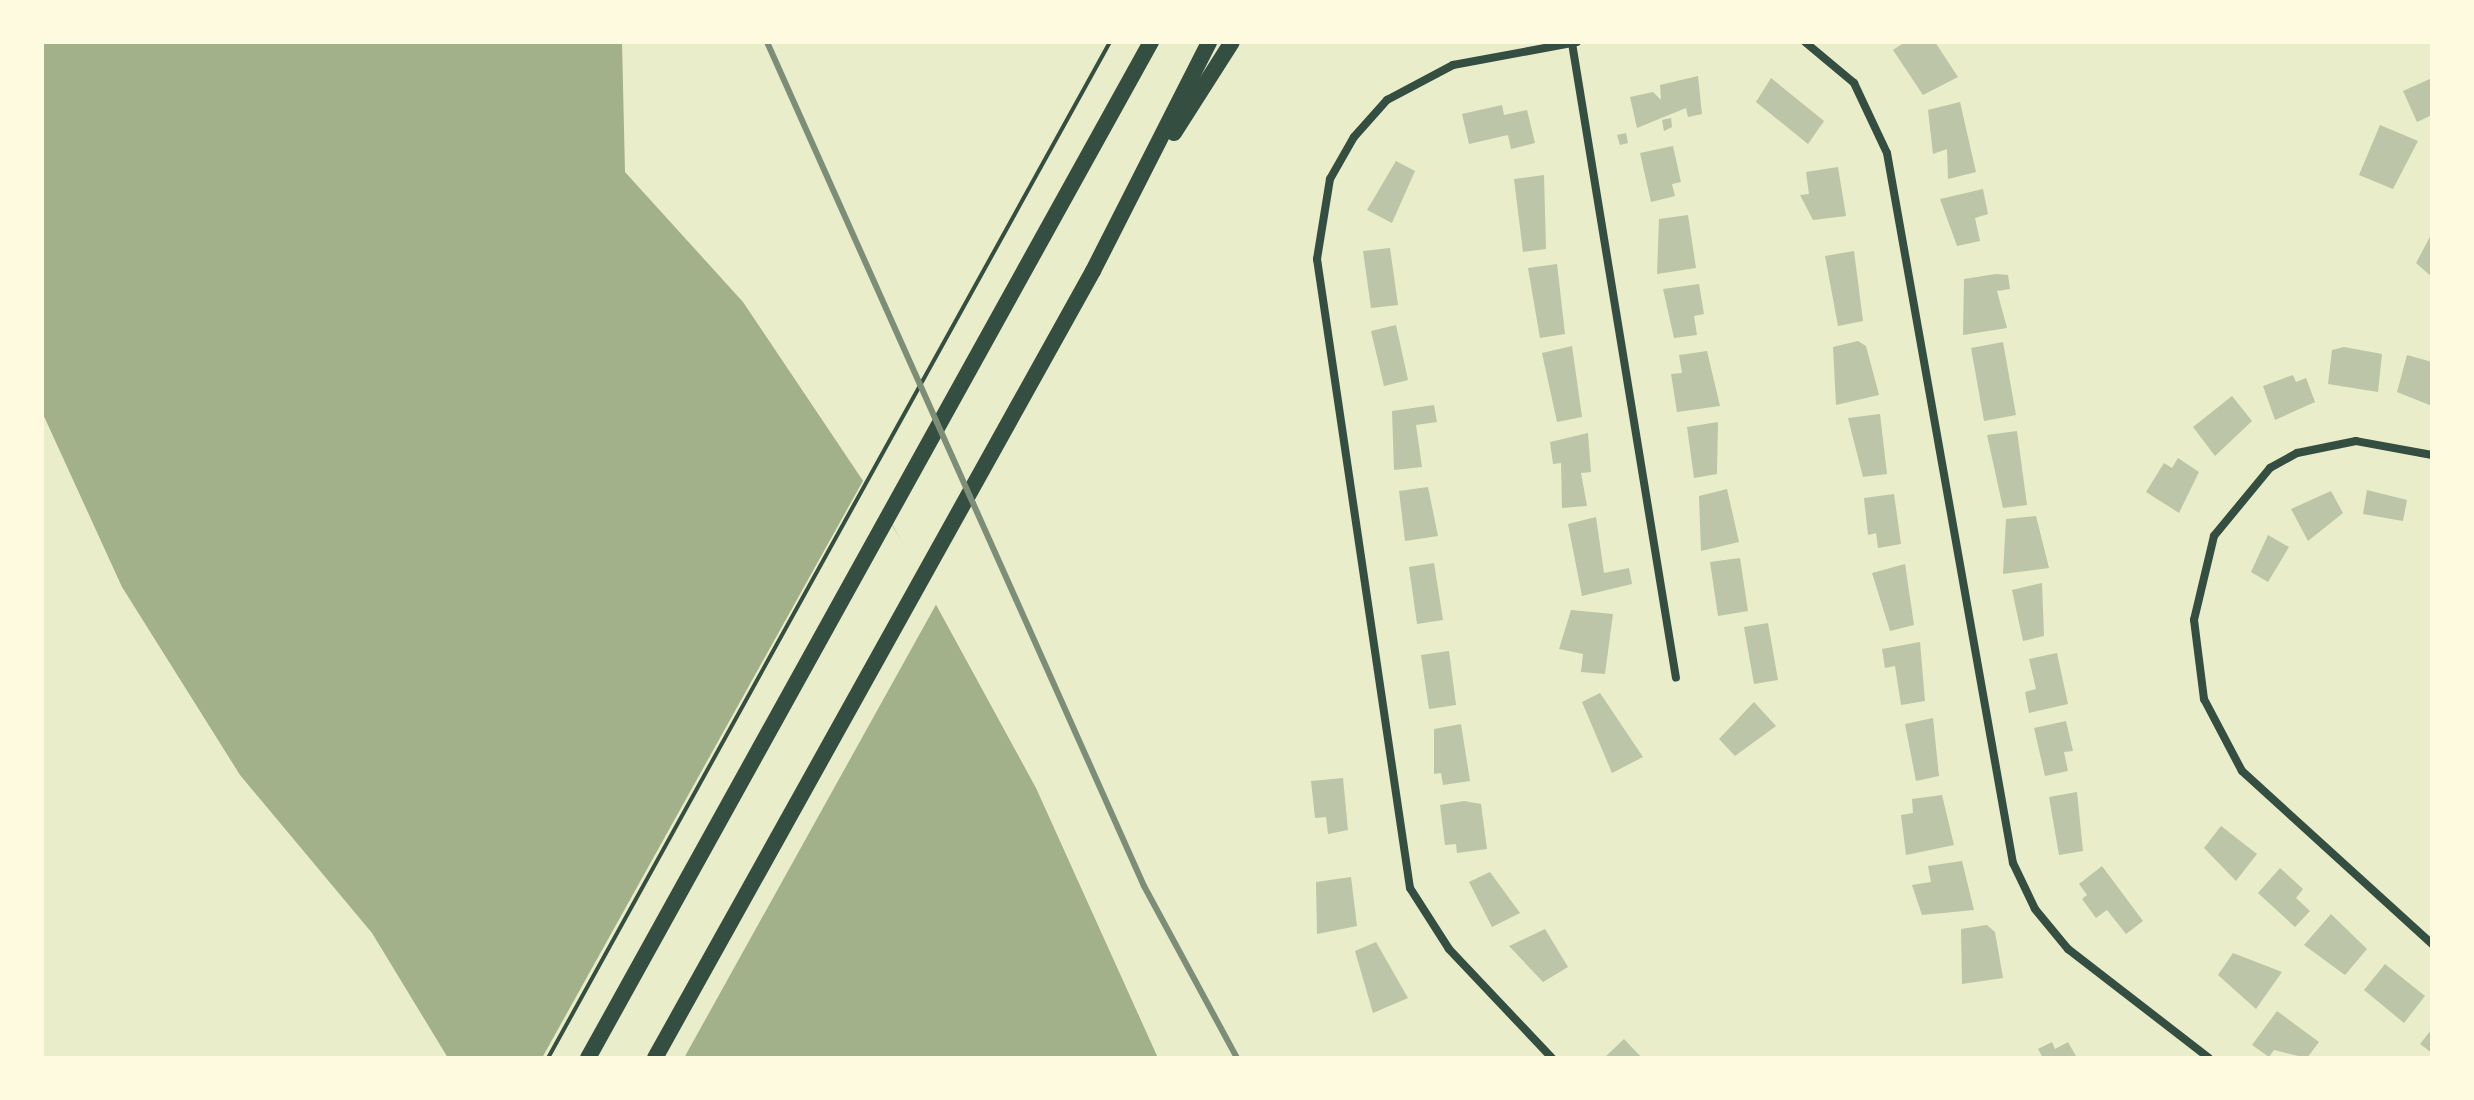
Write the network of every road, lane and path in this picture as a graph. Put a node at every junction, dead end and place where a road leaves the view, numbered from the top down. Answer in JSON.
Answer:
{"nodes":[{"id":1,"x":1110,"y":42,"type":"edge"},
{"id":2,"x":1151,"y":42,"type":"edge"},
{"id":3,"x":1209,"y":42,"type":"edge"},
{"id":4,"x":1232,"y":42,"type":"edge"},
{"id":5,"x":1575,"y":42,"type":"edge"},
{"id":6,"x":1805,"y":42,"type":"edge"},
{"id":7,"x":1133,"y":198,"type":"junction"},
{"id":8,"x":2432,"y":455,"type":"edge"},
{"id":9,"x":1676,"y":678,"type":"dead end"},
{"id":10,"x":2432,"y":944,"type":"edge"},
{"id":11,"x":548,"y":1058,"type":"edge"},
{"id":12,"x":588,"y":1058,"type":"edge"},
{"id":13,"x":655,"y":1058,"type":"edge"},
{"id":14,"x":1552,"y":1058,"type":"edge"},
{"id":15,"x":2209,"y":1058,"type":"edge"}],
"edges":[{"from":1,"to":11,"type":"path"},
{"from":2,"to":12,"type":"highway"},
{"from":3,"to":7,"type":"highway"},
{"from":4,"to":7,"type":"highway"},
{"from":5,"to":9,"type":"street"},
{"from":5,"to":14,"type":"street"},
{"from":6,"to":15,"type":"street"},
{"from":7,"to":13,"type":"highway"},
{"from":8,"to":10,"type":"street"}]}
